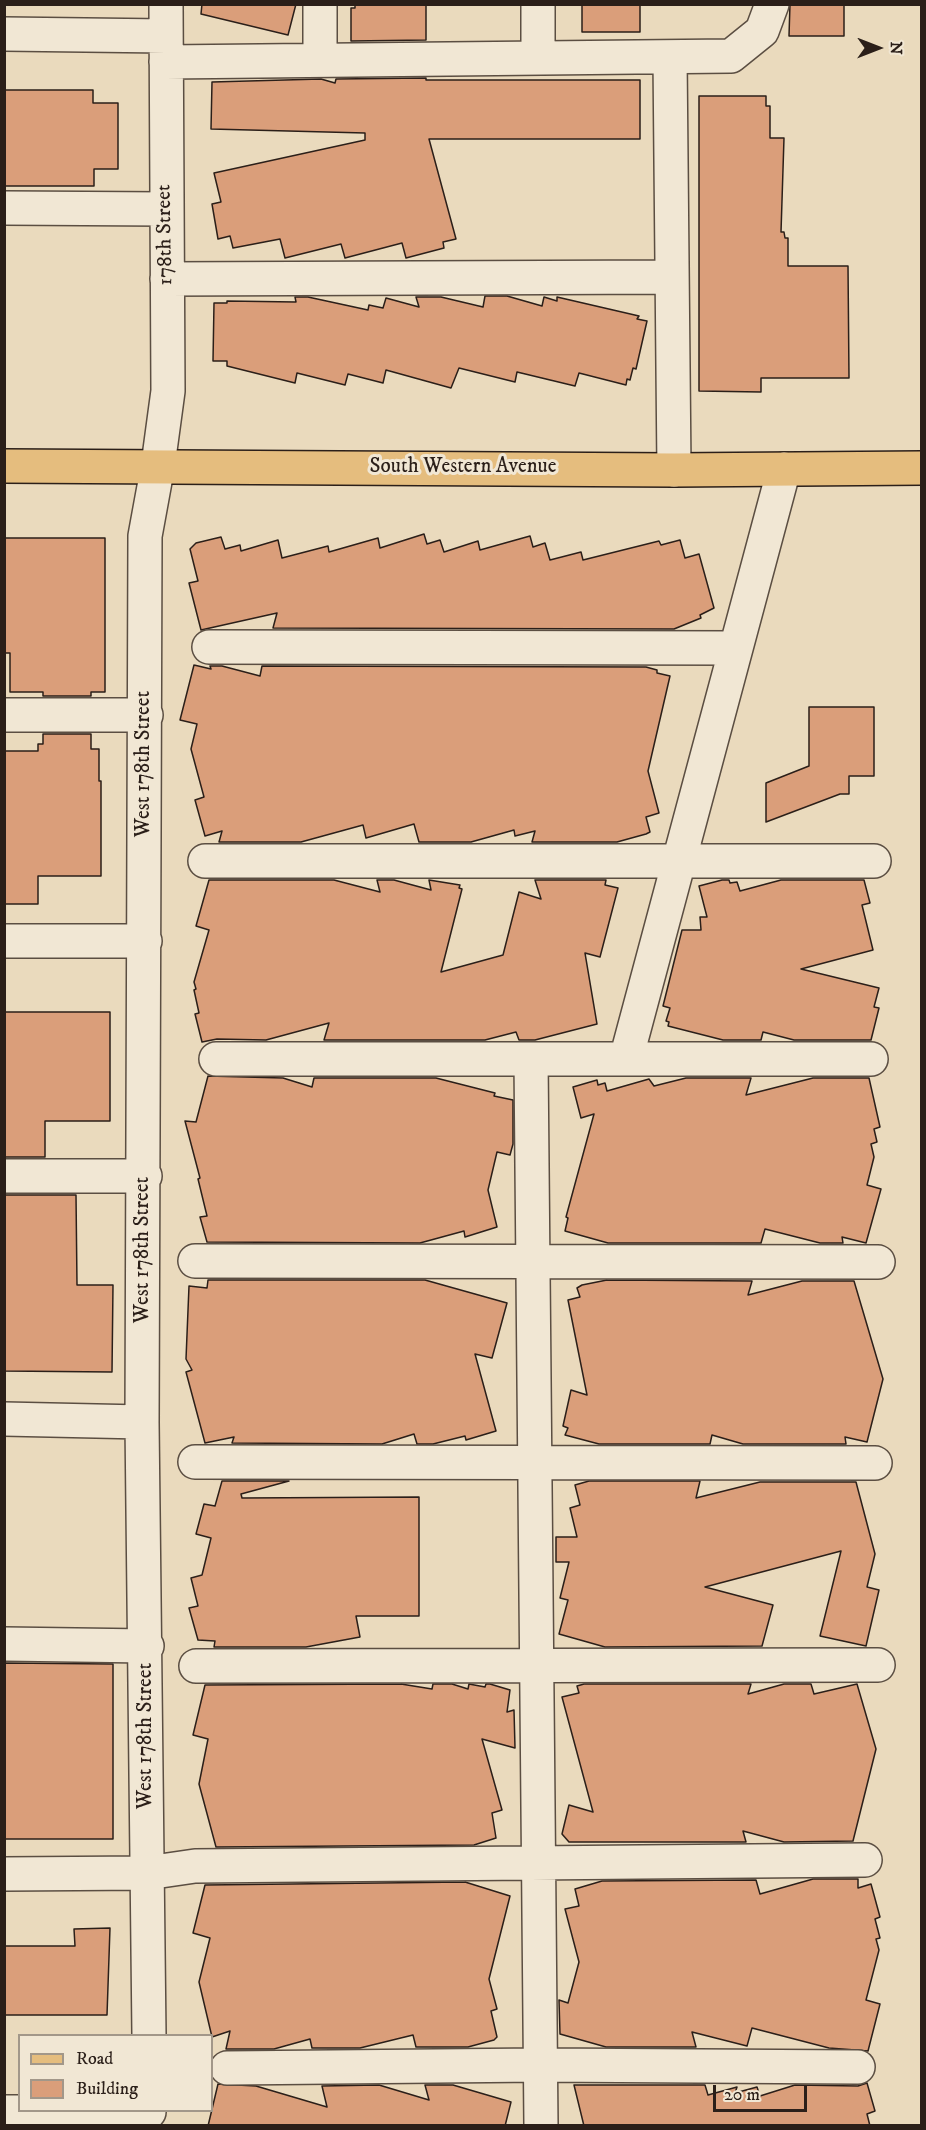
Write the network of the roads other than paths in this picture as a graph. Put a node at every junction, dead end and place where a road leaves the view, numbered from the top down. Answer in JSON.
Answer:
{"nodes":[{"id":1,"x":320,"y":4,"type":"edge"},
{"id":2,"x":538,"y":4,"type":"edge"},
{"id":3,"x":772,"y":4,"type":"edge"},
{"id":4,"x":4,"y":34,"type":"edge"},
{"id":5,"x":166,"y":34,"type":"edge"},
{"id":6,"x":670,"y":57,"type":"junction"},
{"id":7,"x":538,"y":58,"type":"junction"},
{"id":8,"x":320,"y":60,"type":"junction"},
{"id":9,"x":4,"y":208,"type":"edge"},
{"id":10,"x":165,"y":208,"type":"junction"},
{"id":11,"x":672,"y":277,"type":"junction"},
{"id":12,"x":167,"y":279,"type":"junction"},
{"id":13,"x":158,"y":465,"type":"junction"},
{"id":14,"x":4,"y":466,"type":"edge"},
{"id":15,"x":921,"y":468,"type":"edge"},
{"id":16,"x":784,"y":469,"type":"junction"},
{"id":17,"x":674,"y":470,"type":"junction"},
{"id":18,"x":209,"y":647,"type":"dead end"},
{"id":19,"x":736,"y":648,"type":"junction"},
{"id":20,"x":4,"y":715,"type":"edge"},
{"id":21,"x":146,"y":715,"type":"junction"},
{"id":22,"x":205,"y":861,"type":"dead end"},
{"id":23,"x":679,"y":861,"type":"junction"},
{"id":24,"x":874,"y":861,"type":"dead end"},
{"id":25,"x":4,"y":941,"type":"edge"},
{"id":26,"x":145,"y":941,"type":"junction"},
{"id":27,"x":216,"y":1059,"type":"dead end"},
{"id":28,"x":531,"y":1059,"type":"junction"},
{"id":29,"x":626,"y":1059,"type":"junction"},
{"id":30,"x":871,"y":1059,"type":"dead end"},
{"id":31,"x":4,"y":1176,"type":"edge"},
{"id":32,"x":144,"y":1176,"type":"junction"},
{"id":33,"x":195,"y":1261,"type":"dead end"},
{"id":34,"x":535,"y":1261,"type":"junction"},
{"id":35,"x":878,"y":1262,"type":"dead end"},
{"id":36,"x":4,"y":1419,"type":"edge"},
{"id":37,"x":142,"y":1422,"type":"junction"},
{"id":38,"x":195,"y":1462,"type":"dead end"},
{"id":39,"x":536,"y":1462,"type":"junction"},
{"id":40,"x":875,"y":1462,"type":"dead end"},
{"id":41,"x":4,"y":1644,"type":"edge"},
{"id":42,"x":147,"y":1646,"type":"junction"},
{"id":43,"x":538,"y":1664,"type":"junction"},
{"id":44,"x":878,"y":1665,"type":"dead end"},
{"id":45,"x":196,"y":1666,"type":"dead end"},
{"id":46,"x":865,"y":1860,"type":"dead end"},
{"id":47,"x":539,"y":1862,"type":"junction"},
{"id":48,"x":147,"y":1873,"type":"junction"},
{"id":49,"x":4,"y":1874,"type":"edge"},
{"id":50,"x":148,"y":2034,"type":"edge"},
{"id":51,"x":540,"y":2065,"type":"junction"},
{"id":52,"x":858,"y":2067,"type":"dead end"},
{"id":53,"x":227,"y":2068,"type":"dead end"},
{"id":54,"x":4,"y":2112,"type":"edge"},
{"id":55,"x":149,"y":2116,"type":"edge"},
{"id":56,"x":541,"y":2126,"type":"edge"}],
"edges":[{"from":1,"to":8,"type":"street"},
{"from":2,"to":7,"type":"street"},
{"from":3,"to":6,"type":"street"},
{"from":4,"to":5,"type":"street"},
{"from":5,"to":8,"type":"street"},
{"from":5,"to":10,"type":"street","name":"178th Street"},
{"from":6,"to":7,"type":"street"},
{"from":6,"to":11,"type":"street"},
{"from":7,"to":8,"type":"street"},
{"from":9,"to":10,"type":"street"},
{"from":10,"to":12,"type":"street","name":"178th Street"},
{"from":11,"to":12,"type":"street"},
{"from":11,"to":17,"type":"street"},
{"from":12,"to":13,"type":"street","name":"178th Street"},
{"from":13,"to":14,"type":"main road","name":"South Western Avenue"},
{"from":13,"to":17,"type":"main road","name":"South Western Avenue"},
{"from":13,"to":21,"type":"street","name":"West 178th Street"},
{"from":15,"to":16,"type":"main road","name":"South Western Avenue"},
{"from":16,"to":17,"type":"main road","name":"South Western Avenue"},
{"from":16,"to":19,"type":"street"},
{"from":18,"to":19,"type":"street"},
{"from":19,"to":23,"type":"street"},
{"from":20,"to":21,"type":"street"},
{"from":21,"to":26,"type":"street","name":"West 178th Street"},
{"from":22,"to":23,"type":"street"},
{"from":23,"to":24,"type":"street"},
{"from":23,"to":29,"type":"street"},
{"from":25,"to":26,"type":"street"},
{"from":26,"to":32,"type":"street","name":"West 178th Street"},
{"from":27,"to":28,"type":"street"},
{"from":28,"to":29,"type":"street"},
{"from":28,"to":34,"type":"street"},
{"from":29,"to":30,"type":"street"},
{"from":31,"to":32,"type":"street"},
{"from":32,"to":37,"type":"street","name":"West 178th Street"},
{"from":33,"to":34,"type":"street"},
{"from":34,"to":35,"type":"street"},
{"from":34,"to":39,"type":"street"},
{"from":36,"to":37,"type":"street"},
{"from":37,"to":42,"type":"street","name":"West 178th Street"},
{"from":38,"to":39,"type":"street"},
{"from":39,"to":40,"type":"street"},
{"from":39,"to":43,"type":"street"},
{"from":41,"to":42,"type":"street"},
{"from":42,"to":48,"type":"street","name":"West 178th Street"},
{"from":43,"to":44,"type":"street"},
{"from":43,"to":45,"type":"street"},
{"from":43,"to":47,"type":"street"},
{"from":46,"to":47,"type":"street"},
{"from":47,"to":48,"type":"street"},
{"from":47,"to":51,"type":"street"},
{"from":48,"to":49,"type":"street"},
{"from":48,"to":50,"type":"street","name":"West 178th Street"},
{"from":51,"to":52,"type":"street"},
{"from":51,"to":53,"type":"street"},
{"from":51,"to":56,"type":"street"},
{"from":54,"to":55,"type":"street"}]}
